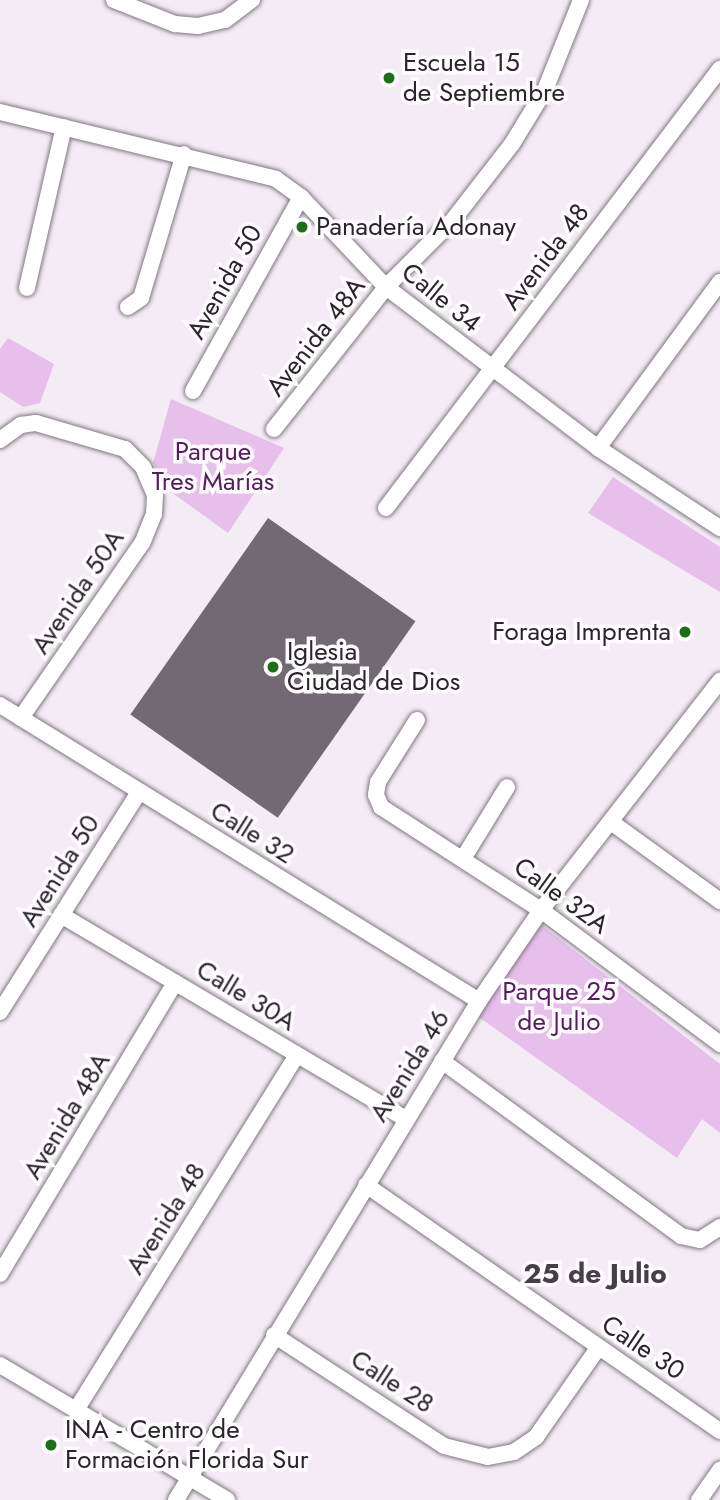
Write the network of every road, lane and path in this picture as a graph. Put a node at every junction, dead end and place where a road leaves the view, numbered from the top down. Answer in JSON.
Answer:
{"nodes":[{"id":1,"x":114,"y":0,"type":"edge"},
{"id":2,"x":252,"y":0,"type":"edge"},
{"id":3,"x":581,"y":0,"type":"edge"},
{"id":4,"x":720,"y":69,"type":"edge"},
{"id":5,"x":0,"y":112,"type":"edge"},
{"id":6,"x":64,"y":127,"type":"junction"},
{"id":7,"x":184,"y":154,"type":"junction"},
{"id":8,"x":301,"y":197,"type":"junction"},
{"id":9,"x":720,"y":282,"type":"edge"},
{"id":10,"x":386,"y":287,"type":"junction"},
{"id":11,"x":27,"y":288,"type":"dead end"},
{"id":12,"x":128,"y":307,"type":"dead end"},
{"id":13,"x":491,"y":369,"type":"junction"},
{"id":14,"x":193,"y":391,"type":"dead end"},
{"id":15,"x":274,"y":429,"type":"dead end"},
{"id":16,"x":0,"y":440,"type":"edge"},
{"id":17,"x":598,"y":448,"type":"junction"},
{"id":18,"x":386,"y":508,"type":"dead end"},
{"id":19,"x":717,"y":520,"type":"edge"},
{"id":20,"x":720,"y":681,"type":"edge"},
{"id":21,"x":0,"y":705,"type":"edge"},
{"id":22,"x":21,"y":718,"type":"junction"},
{"id":23,"x":417,"y":720,"type":"dead end"},
{"id":24,"x":507,"y":787,"type":"dead end"},
{"id":25,"x":139,"y":792,"type":"junction"},
{"id":26,"x":611,"y":822,"type":"junction"},
{"id":27,"x":464,"y":857,"type":"junction"},
{"id":28,"x":720,"y":901,"type":"edge"},
{"id":29,"x":541,"y":910,"type":"junction"},
{"id":30,"x":61,"y":915,"type":"junction"},
{"id":31,"x":175,"y":983,"type":"junction"},
{"id":32,"x":479,"y":1001,"type":"junction"},
{"id":33,"x":0,"y":1013,"type":"edge"},
{"id":34,"x":720,"y":1044,"type":"edge"},
{"id":35,"x":297,"y":1055,"type":"junction"},
{"id":36,"x":442,"y":1061,"type":"junction"},
{"id":37,"x":406,"y":1119,"type":"junction"},
{"id":38,"x":366,"y":1185,"type":"junction"},
{"id":39,"x":720,"y":1227,"type":"edge"},
{"id":40,"x":0,"y":1274,"type":"edge"},
{"id":41,"x":274,"y":1335,"type":"junction"},
{"id":42,"x":598,"y":1348,"type":"junction"},
{"id":43,"x":0,"y":1365,"type":"edge"},
{"id":44,"x":76,"y":1409,"type":"junction"},
{"id":45,"x":720,"y":1431,"type":"edge"},
{"id":46,"x":720,"y":1470,"type":"edge"},
{"id":47,"x":193,"y":1478,"type":"junction"},
{"id":48,"x":176,"y":1500,"type":"edge"},
{"id":49,"x":227,"y":1500,"type":"edge"},
{"id":50,"x":699,"y":1500,"type":"edge"}],
"edges":[{"from":1,"to":2,"type":"street"},
{"from":3,"to":10,"type":"street","name":"Avenida 48A"},
{"from":4,"to":13,"type":"street","name":"Avenida 48"},
{"from":5,"to":6,"type":"street","name":"Calle 34"},
{"from":6,"to":7,"type":"street","name":"Calle 34"},
{"from":6,"to":11,"type":"street"},
{"from":7,"to":8,"type":"street","name":"Calle 34"},
{"from":7,"to":12,"type":"street"},
{"from":8,"to":10,"type":"street","name":"Calle 34"},
{"from":8,"to":14,"type":"street","name":"Avenida 50"},
{"from":9,"to":17,"type":"street"},
{"from":10,"to":13,"type":"street","name":"Calle 34"},
{"from":10,"to":15,"type":"street","name":"Avenida 48A"},
{"from":13,"to":17,"type":"street","name":"Calle 34"},
{"from":13,"to":18,"type":"street","name":"Avenida 48"},
{"from":16,"to":22,"type":"street","name":"Avenida 50A"},
{"from":17,"to":19,"type":"street","name":"Calle 34"},
{"from":20,"to":26,"type":"street","name":"Avenida 46"},
{"from":21,"to":22,"type":"street","name":"Calle 32"},
{"from":22,"to":25,"type":"street","name":"Calle 32"},
{"from":23,"to":27,"type":"street","name":"Calle 32A"},
{"from":24,"to":27,"type":"street"},
{"from":25,"to":30,"type":"street","name":"Avenida 50"},
{"from":25,"to":32,"type":"street","name":"Calle 32"},
{"from":26,"to":28,"type":"street"},
{"from":26,"to":29,"type":"street","name":"Avenida 46"},
{"from":27,"to":29,"type":"street","name":"Calle 32A"},
{"from":29,"to":32,"type":"street","name":"Avenida 46"},
{"from":29,"to":34,"type":"street","name":"Calle 32A"},
{"from":30,"to":31,"type":"street","name":"Calle 30A"},
{"from":30,"to":33,"type":"street","name":"Avenida 50"},
{"from":31,"to":35,"type":"street","name":"Calle 30A"},
{"from":31,"to":40,"type":"street","name":"Avenida 48A"},
{"from":32,"to":36,"type":"street","name":"Avenida 46"},
{"from":35,"to":37,"type":"street","name":"Calle 30A"},
{"from":35,"to":44,"type":"street","name":"Avenida 48"},
{"from":36,"to":37,"type":"street","name":"Avenida 46"},
{"from":36,"to":39,"type":"street"},
{"from":37,"to":38,"type":"street","name":"Avenida 46"},
{"from":38,"to":41,"type":"street","name":"Avenida 46"},
{"from":38,"to":42,"type":"street","name":"Calle 30"},
{"from":41,"to":42,"type":"street","name":"Calle 28"},
{"from":41,"to":47,"type":"street","name":"Avenida 46"},
{"from":42,"to":45,"type":"street","name":"Calle 30"},
{"from":43,"to":44,"type":"street"},
{"from":44,"to":47,"type":"street"},
{"from":46,"to":50,"type":"street"},
{"from":47,"to":48,"type":"street","name":"Avenida 46"},
{"from":47,"to":49,"type":"street"}]}
